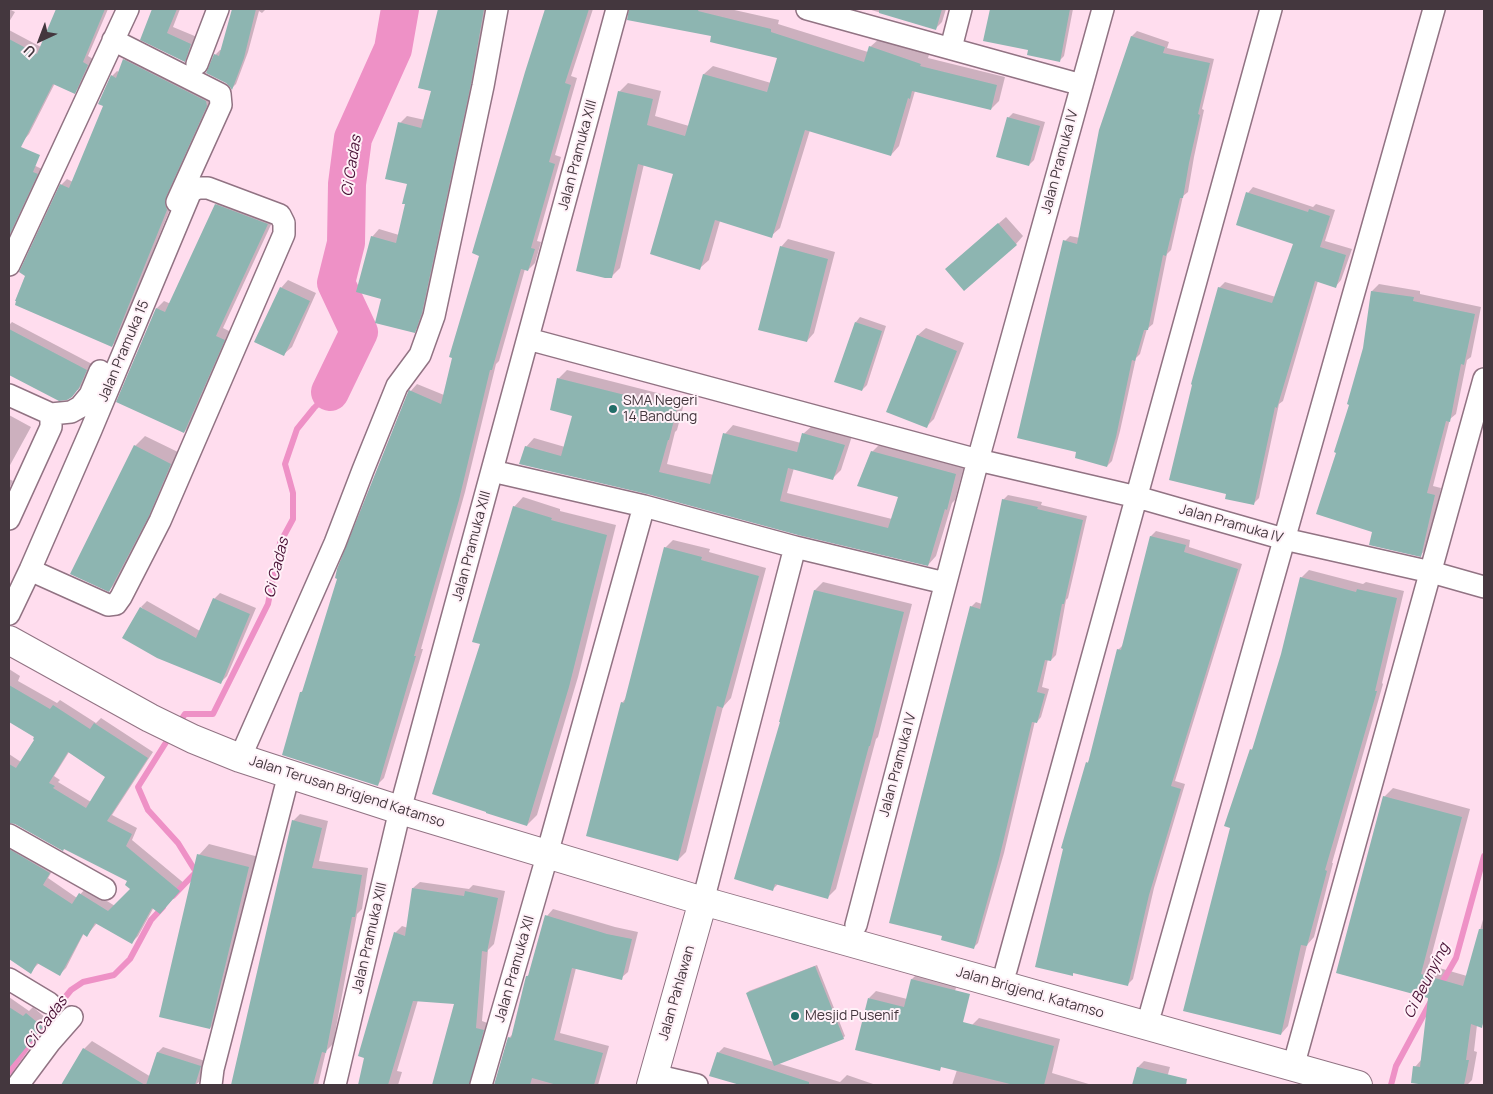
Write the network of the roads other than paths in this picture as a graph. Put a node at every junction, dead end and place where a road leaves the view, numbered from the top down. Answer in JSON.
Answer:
{"nodes":[{"id":1,"x":128,"y":9,"type":"edge"},
{"id":2,"x":218,"y":9,"type":"edge"},
{"id":3,"x":497,"y":9,"type":"edge"},
{"id":4,"x":617,"y":9,"type":"edge"},
{"id":5,"x":806,"y":9,"type":"edge"},
{"id":6,"x":962,"y":9,"type":"edge"},
{"id":7,"x":1103,"y":9,"type":"edge"},
{"id":8,"x":1271,"y":9,"type":"edge"},
{"id":9,"x":1434,"y":9,"type":"edge"},
{"id":10,"x":113,"y":40,"type":"junction"},
{"id":11,"x":951,"y":48,"type":"junction"},
{"id":12,"x":197,"y":64,"type":"dead end"},
{"id":13,"x":1082,"y":84,"type":"junction"},
{"id":14,"x":9,"y":265,"type":"edge"},
{"id":15,"x":528,"y":339,"type":"junction"},
{"id":16,"x":1484,"y":379,"type":"edge"},
{"id":17,"x":9,"y":395,"type":"edge"},
{"id":18,"x":51,"y":414,"type":"junction"},
{"id":19,"x":978,"y":460,"type":"junction"},
{"id":20,"x":492,"y":471,"type":"junction"},
{"id":21,"x":1137,"y":497,"type":"junction"},
{"id":22,"x":644,"y":506,"type":"junction"},
{"id":23,"x":9,"y":519,"type":"edge"},
{"id":24,"x":1284,"y":539,"type":"junction"},
{"id":25,"x":795,"y":548,"type":"junction"},
{"id":26,"x":30,"y":570,"type":"junction"},
{"id":27,"x":1431,"y":572,"type":"junction"},
{"id":28,"x":945,"y":583,"type":"junction"},
{"id":29,"x":1484,"y":587,"type":"edge"},
{"id":30,"x":9,"y":614,"type":"edge"},
{"id":31,"x":9,"y":640,"type":"edge"},
{"id":32,"x":240,"y":758,"type":"junction"},
{"id":33,"x":288,"y":774,"type":"junction"},
{"id":34,"x":400,"y":810,"type":"junction"},
{"id":35,"x":9,"y":835,"type":"edge"},
{"id":36,"x":549,"y":850,"type":"junction"},
{"id":37,"x":105,"y":890,"type":"dead end"},
{"id":38,"x":702,"y":901,"type":"junction"},
{"id":39,"x":856,"y":925,"type":"dead end"},
{"id":40,"x":1006,"y":970,"type":"dead end"},
{"id":41,"x":9,"y":979,"type":"edge"},
{"id":42,"x":49,"y":1003,"type":"dead end"},
{"id":43,"x":1151,"y":1011,"type":"dead end"},
{"id":44,"x":72,"y":1017,"type":"dead end"},
{"id":45,"x":1293,"y":1067,"type":"junction"},
{"id":46,"x":653,"y":1080,"type":"edge"},
{"id":47,"x":18,"y":1085,"type":"edge"},
{"id":48,"x":211,"y":1085,"type":"edge"},
{"id":49,"x":335,"y":1085,"type":"edge"},
{"id":50,"x":481,"y":1085,"type":"edge"},
{"id":51,"x":697,"y":1085,"type":"edge"},
{"id":52,"x":1358,"y":1085,"type":"edge"}],
"edges":[{"from":1,"to":10,"type":"street"},
{"from":2,"to":12,"type":"street"},
{"from":3,"to":32,"type":"street"},
{"from":4,"to":15,"type":"street","name":"Jalan Pramuka XIII"},
{"from":5,"to":11,"type":"street"},
{"from":6,"to":11,"type":"street"},
{"from":7,"to":13,"type":"street","name":"Jalan Pramuka IV"},
{"from":8,"to":21,"type":"street"},
{"from":9,"to":24,"type":"street"},
{"from":10,"to":14,"type":"street"},
{"from":10,"to":18,"type":"street"},
{"from":11,"to":13,"type":"street"},
{"from":13,"to":19,"type":"street","name":"Jalan Pramuka IV"},
{"from":15,"to":19,"type":"street"},
{"from":15,"to":20,"type":"street","name":"Jalan Pramuka XIII"},
{"from":16,"to":27,"type":"street"},
{"from":17,"to":18,"type":"street"},
{"from":18,"to":23,"type":"street"},
{"from":19,"to":21,"type":"street","name":"Jalan Pramuka IV"},
{"from":19,"to":28,"type":"street","name":"Jalan Pramuka IV"},
{"from":20,"to":22,"type":"street"},
{"from":20,"to":34,"type":"street","name":"Jalan Pramuka XIII"},
{"from":21,"to":24,"type":"street","name":"Jalan Pramuka IV"},
{"from":21,"to":40,"type":"street"},
{"from":22,"to":25,"type":"street"},
{"from":22,"to":36,"type":"street","name":"Jalan Pramuka XII"},
{"from":24,"to":27,"type":"street","name":"Jalan Pramuka IV"},
{"from":24,"to":43,"type":"street"},
{"from":25,"to":28,"type":"street"},
{"from":25,"to":38,"type":"street"},
{"from":26,"to":26,"type":"street","name":"Jalan Pramuka 15"},
{"from":26,"to":30,"type":"street","name":"Jalan Pramuka 15"},
{"from":27,"to":29,"type":"street","name":"Jalan Pramuka IV"},
{"from":27,"to":45,"type":"street"},
{"from":28,"to":39,"type":"street","name":"Jalan Pramuka IV"},
{"from":31,"to":32,"type":"main road","name":"Jalan Terusan Brigjend Katamso"},
{"from":32,"to":33,"type":"main road","name":"Jalan Terusan Brigjend Katamso"},
{"from":33,"to":34,"type":"main road","name":"Jalan Terusan Brigjend Katamso"},
{"from":33,"to":48,"type":"street"},
{"from":34,"to":36,"type":"main road","name":"Jalan Terusan Brigjend Katamso"},
{"from":34,"to":49,"type":"street","name":"Jalan Pramuka XIII"},
{"from":35,"to":37,"type":"street"},
{"from":36,"to":38,"type":"main road","name":"Jalan Terusan Brigjend Katamso"},
{"from":36,"to":50,"type":"street","name":"Jalan Pramuka XII"},
{"from":38,"to":45,"type":"main road","name":"Jalan Brigjend. Katamso"},
{"from":38,"to":46,"type":"main road","name":"Jalan Pahlawan"},
{"from":41,"to":42,"type":"street"},
{"from":44,"to":47,"type":"street"},
{"from":45,"to":52,"type":"main road","name":"Jalan Brigjend. Katamso"},
{"from":46,"to":51,"type":"street"}]}
